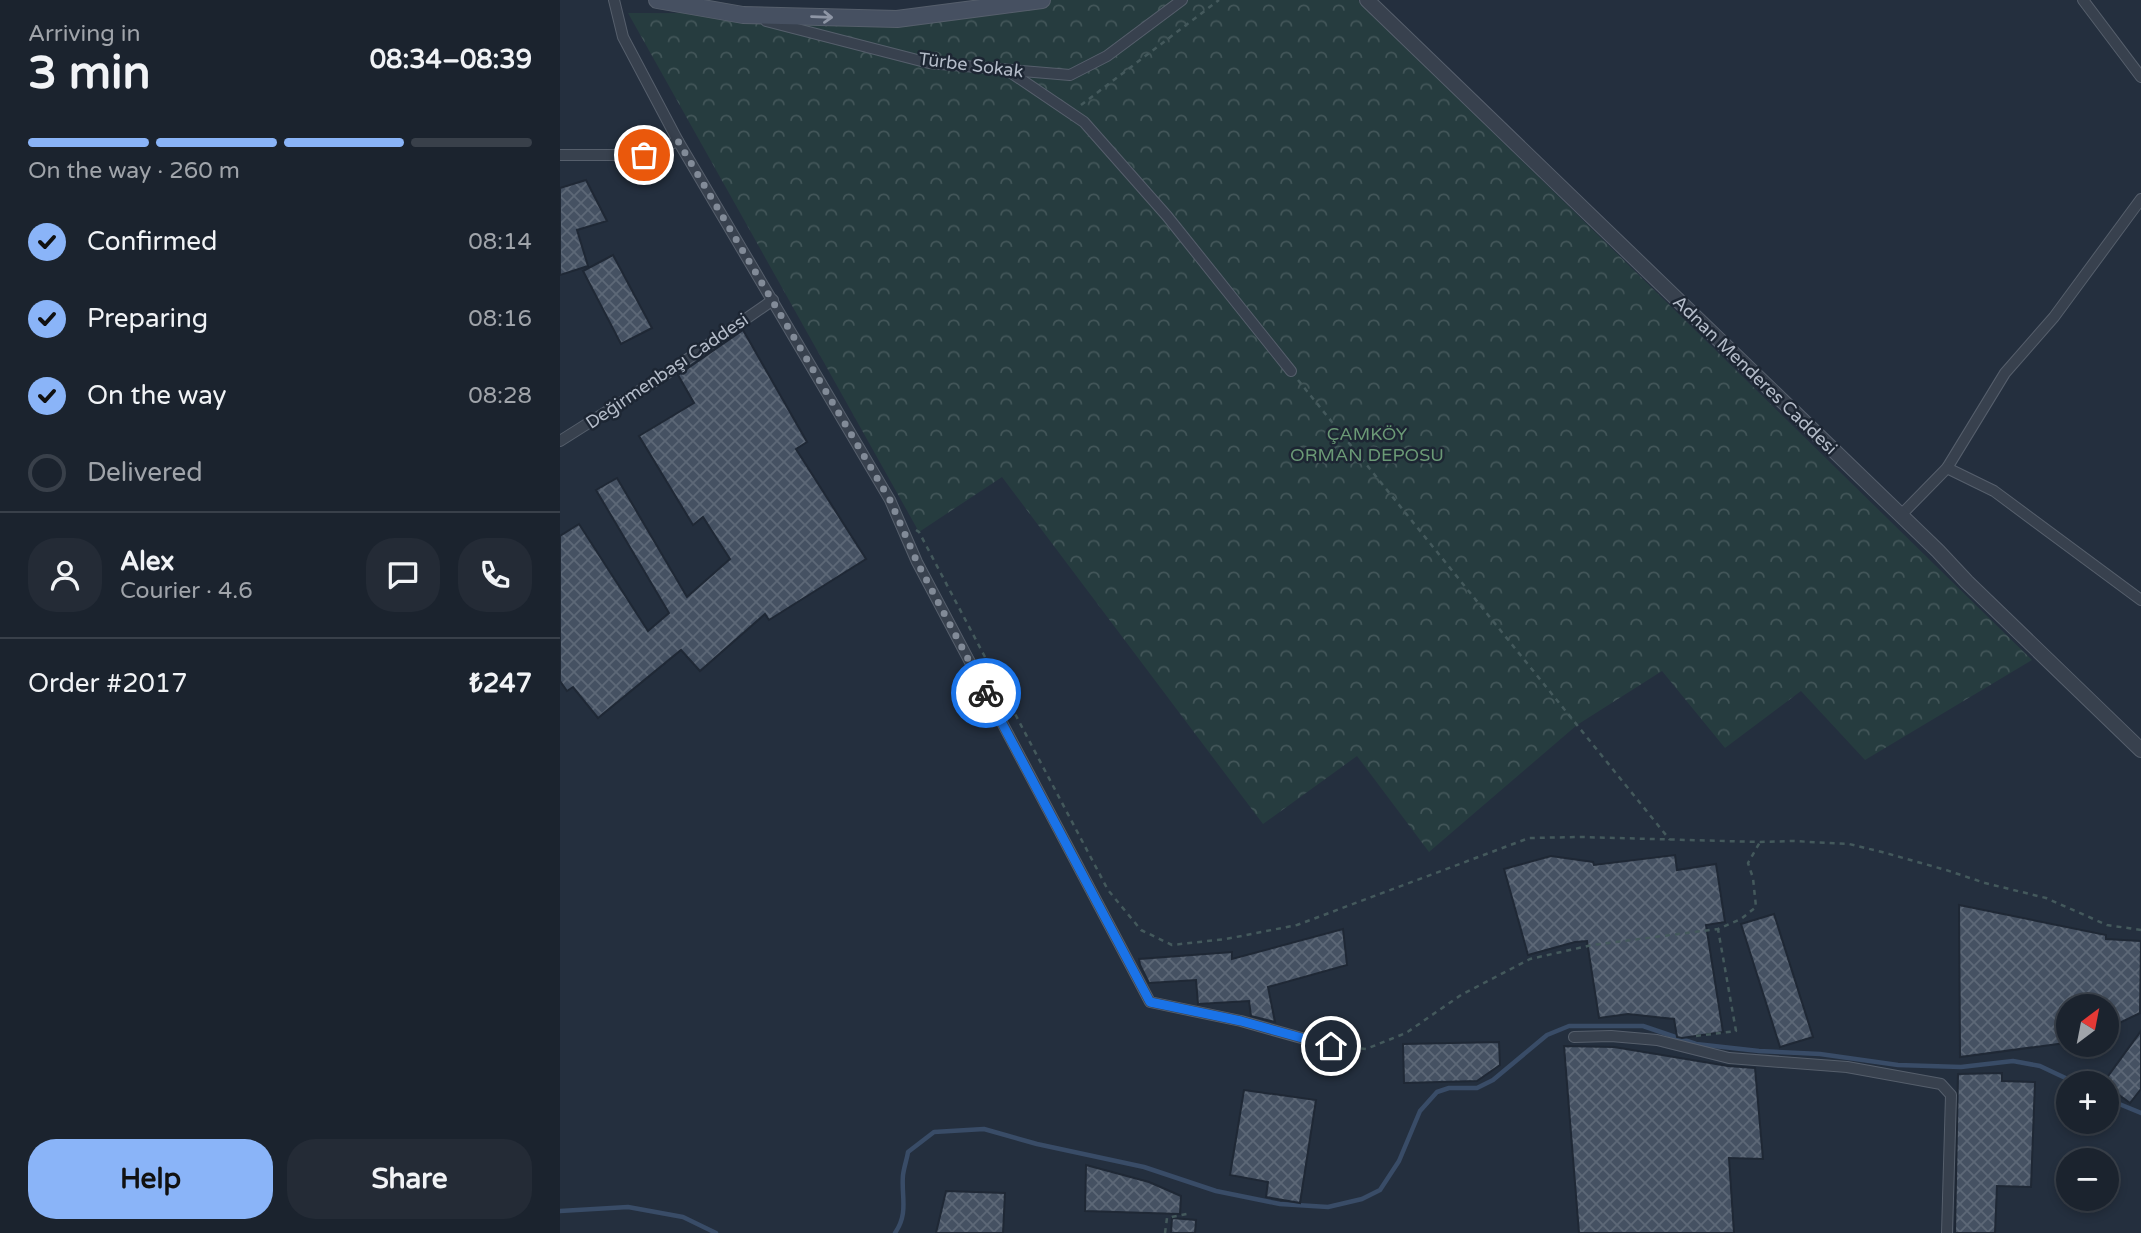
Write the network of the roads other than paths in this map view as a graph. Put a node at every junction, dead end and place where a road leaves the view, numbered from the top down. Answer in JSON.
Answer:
{"nodes":[{"id":1,"x":614,"y":0,"type":"edge"},
{"id":2,"x":657,"y":0,"type":"edge"},
{"id":3,"x":1042,"y":0,"type":"edge"},
{"id":4,"x":1182,"y":0,"type":"edge"},
{"id":5,"x":1367,"y":0,"type":"edge"},
{"id":6,"x":2083,"y":0,"type":"edge"},
{"id":7,"x":743,"y":15,"type":"junction"},
{"id":8,"x":1008,"y":70,"type":"junction"},
{"id":9,"x":2141,"y":77,"type":"edge"},
{"id":10,"x":678,"y":141,"type":"junction"},
{"id":11,"x":560,"y":155,"type":"edge"},
{"id":12,"x":2141,"y":199,"type":"edge"},
{"id":13,"x":773,"y":300,"type":"junction"},
{"id":14,"x":1291,"y":371,"type":"road end"},
{"id":15,"x":560,"y":441,"type":"edge"},
{"id":16,"x":1947,"y":468,"type":"junction"},
{"id":17,"x":1900,"y":516,"type":"junction"},
{"id":18,"x":2141,"y":600,"type":"edge"},
{"id":19,"x":2141,"y":750,"type":"edge"},
{"id":20,"x":1574,"y":1037,"type":"dead end"},
{"id":21,"x":1331,"y":1046,"type":"road end"},
{"id":22,"x":1947,"y":1233,"type":"edge"}],
"edges":[{"from":1,"to":10,"type":"street"},
{"from":2,"to":7,"type":"main road"},
{"from":7,"to":3,"type":"main road","one_way":true},
{"from":4,"to":8,"type":"street","name":"Türbe Sokak"},
{"from":5,"to":17,"type":"street","name":"Adnan Menderes Caddesi"},
{"from":6,"to":9,"type":"street"},
{"from":7,"to":8,"type":"street","name":"Türbe Sokak"},
{"from":8,"to":14,"type":"street"},
{"from":10,"to":11,"type":"street"},
{"from":10,"to":13,"type":"street"},
{"from":12,"to":16,"type":"street"},
{"from":13,"to":15,"type":"street","name":"Değirmenbaşı Caddesi"},
{"from":13,"to":21,"type":"street"},
{"from":16,"to":17,"type":"street"},
{"from":16,"to":18,"type":"street"},
{"from":17,"to":19,"type":"street","name":"Adnan Menderes Caddesi"},
{"from":20,"to":22,"type":"street"}]}
